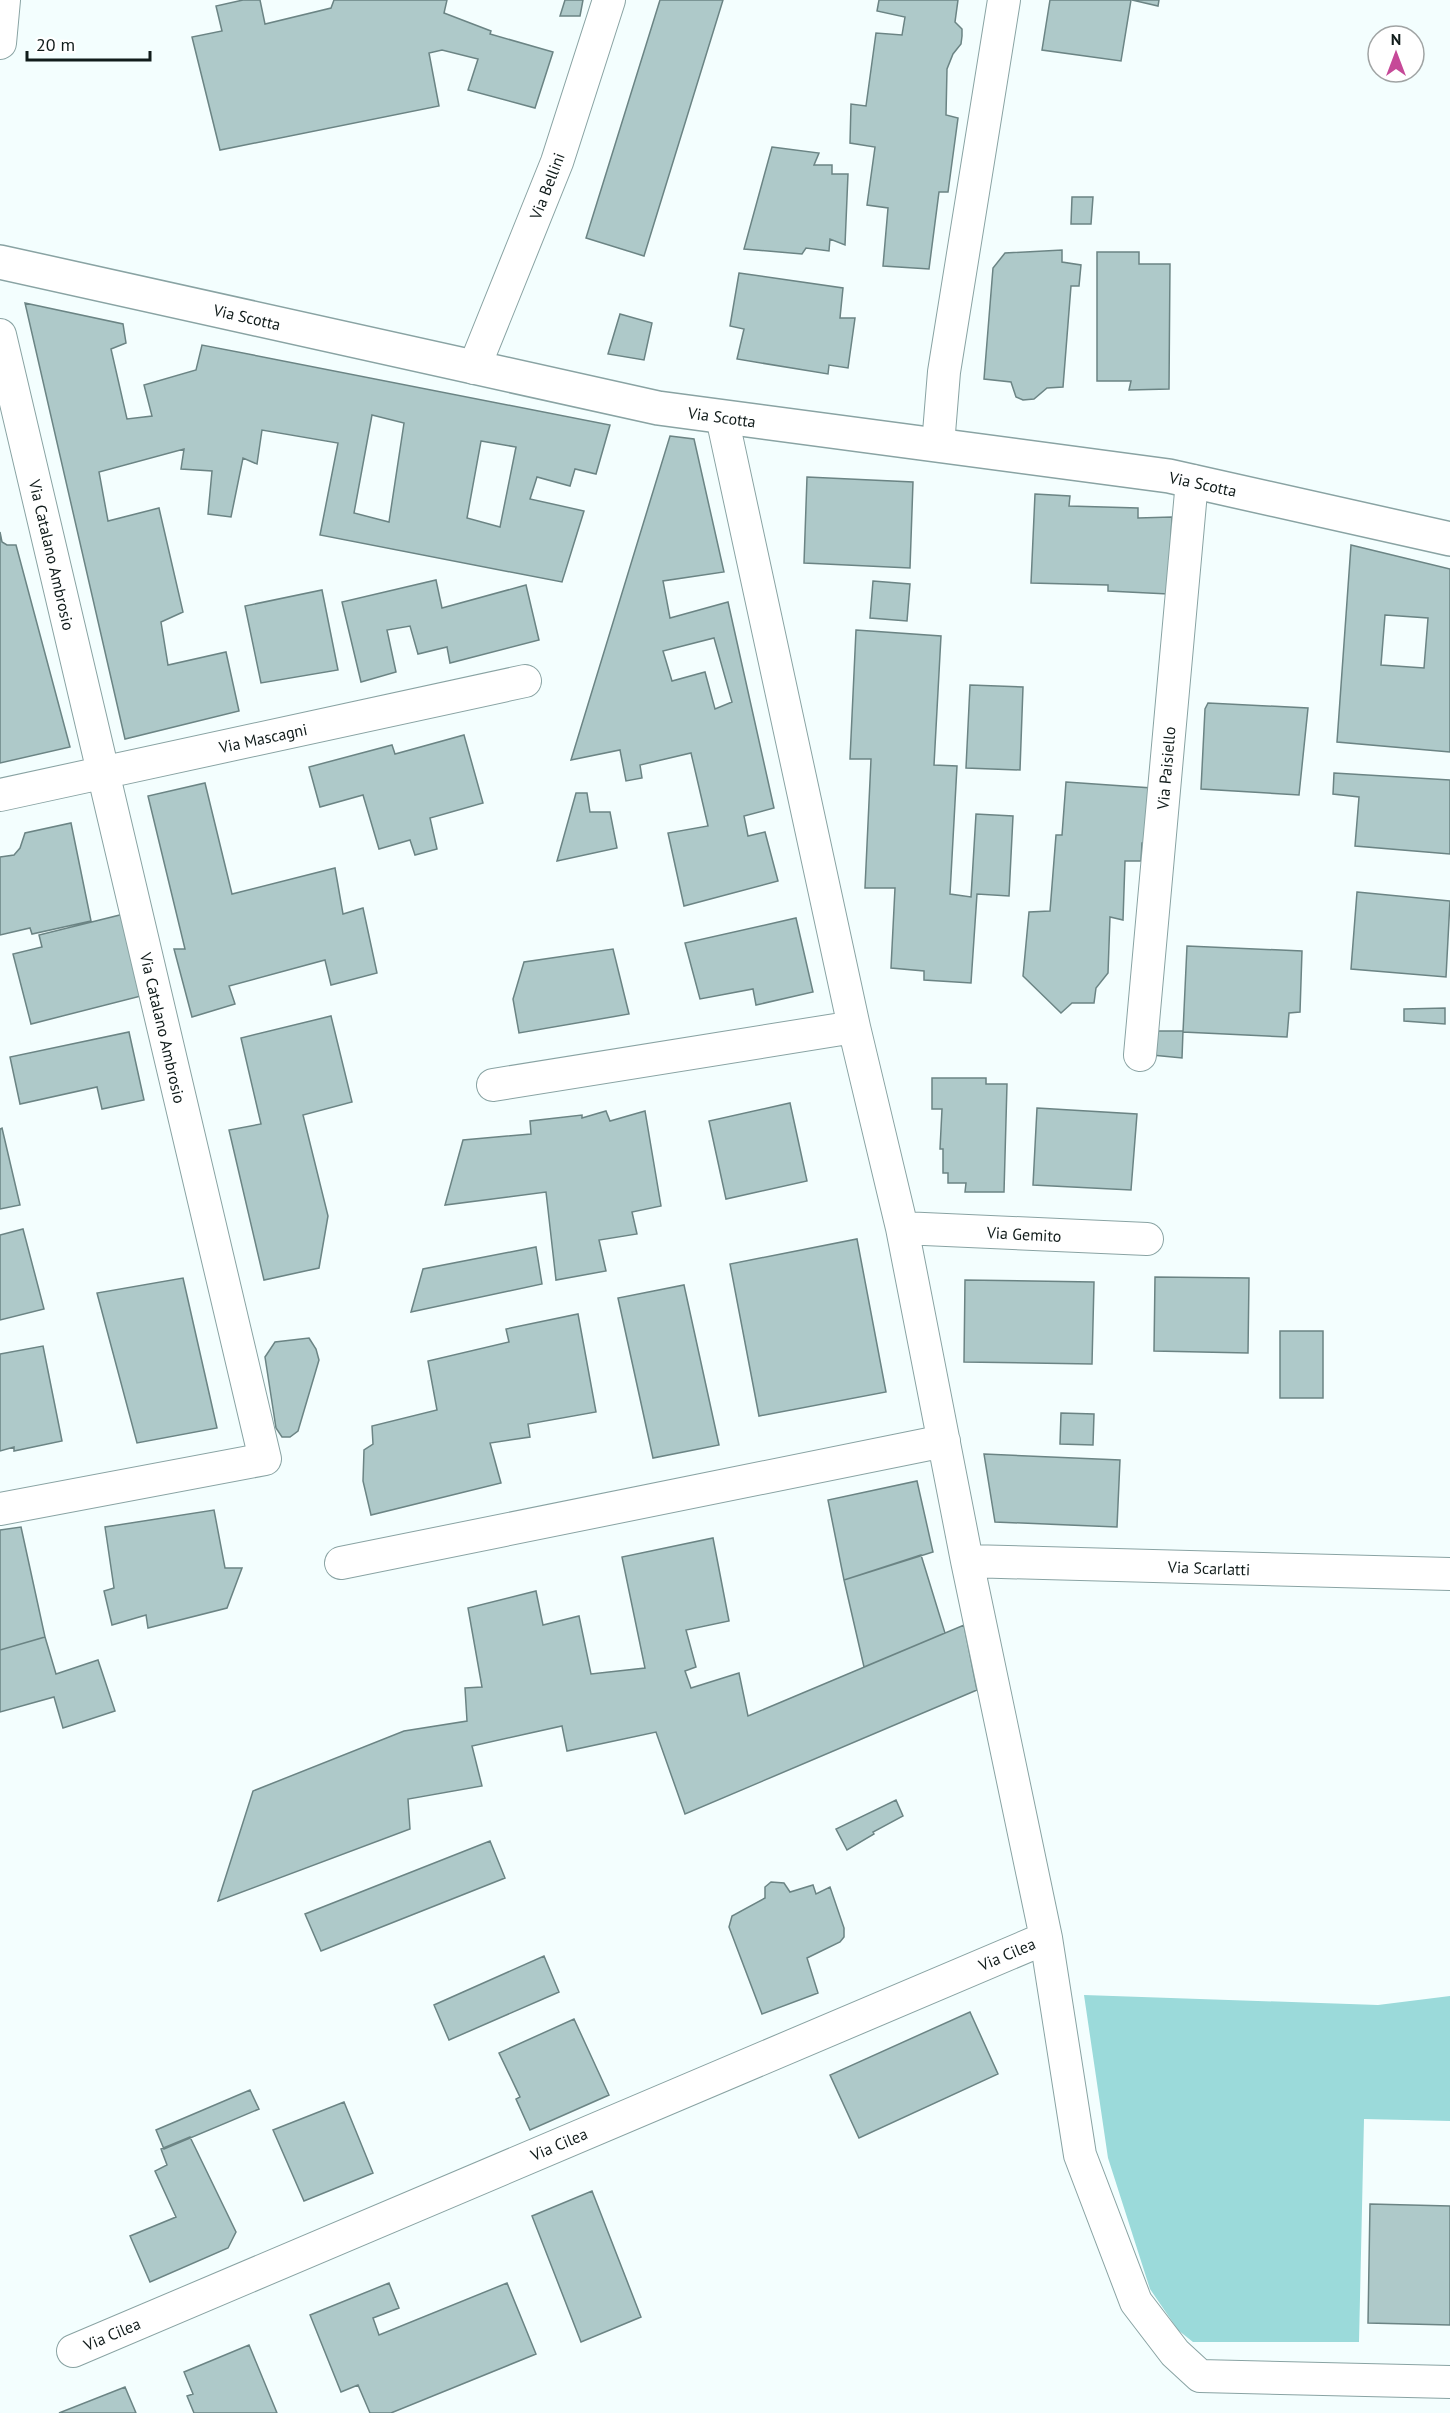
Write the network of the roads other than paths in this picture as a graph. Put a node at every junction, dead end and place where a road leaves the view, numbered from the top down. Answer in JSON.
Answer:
{"nodes":[{"id":1,"x":4,"y":0,"type":"edge"},
{"id":2,"x":609,"y":0,"type":"edge"},
{"id":3,"x":1004,"y":0,"type":"edge"},
{"id":4,"x":0,"y":43,"type":"edge"},
{"id":5,"x":0,"y":262,"type":"edge"},
{"id":6,"x":0,"y":334,"type":"edge"},
{"id":7,"x":474,"y":368,"type":"junction"},
{"id":8,"x":722,"y":417,"type":"junction"},
{"id":9,"x":938,"y":445,"type":"junction"},
{"id":10,"x":1192,"y":482,"type":"junction"},
{"id":11,"x":1450,"y":539,"type":"edge"},
{"id":12,"x":525,"y":681,"type":"dead end"},
{"id":13,"x":103,"y":772,"type":"junction"},
{"id":14,"x":0,"y":795,"type":"edge"},
{"id":15,"x":854,"y":1027,"type":"junction"},
{"id":16,"x":1140,"y":1054,"type":"dead end"},
{"id":17,"x":493,"y":1084,"type":"dead end"},
{"id":18,"x":902,"y":1228,"type":"junction"},
{"id":19,"x":1147,"y":1239,"type":"dead end"},
{"id":20,"x":944,"y":1441,"type":"junction"},
{"id":21,"x":0,"y":1509,"type":"edge"},
{"id":22,"x":968,"y":1561,"type":"junction"},
{"id":23,"x":341,"y":1563,"type":"dead end"},
{"id":24,"x":1450,"y":1574,"type":"edge"},
{"id":25,"x":1046,"y":1938,"type":"junction"},
{"id":26,"x":73,"y":2351,"type":"dead end"},
{"id":27,"x":1450,"y":2382,"type":"edge"}],
"edges":[{"from":1,"to":4,"type":"street"},
{"from":2,"to":7,"type":"street","name":"Via Bellini"},
{"from":3,"to":9,"type":"street"},
{"from":5,"to":7,"type":"street","name":"Via Scotta"},
{"from":6,"to":13,"type":"street","name":"Via Catalano Ambrosio"},
{"from":7,"to":8,"type":"street","name":"Via Scotta"},
{"from":8,"to":9,"type":"street","name":"Via Scotta"},
{"from":8,"to":15,"type":"street"},
{"from":9,"to":10,"type":"street","name":"Via Scotta"},
{"from":10,"to":11,"type":"street","name":"Via Scotta"},
{"from":10,"to":16,"type":"street","name":"Via Paisiello"},
{"from":12,"to":13,"type":"street","name":"Via Mascagni"},
{"from":13,"to":14,"type":"street","name":"Via Mascagni"},
{"from":13,"to":21,"type":"street","name":"Via Catalano Ambrosio"},
{"from":15,"to":17,"type":"street"},
{"from":15,"to":18,"type":"street"},
{"from":18,"to":19,"type":"street","name":"Via Gemito"},
{"from":18,"to":20,"type":"street"},
{"from":20,"to":22,"type":"street"},
{"from":20,"to":23,"type":"street"},
{"from":22,"to":24,"type":"street","name":"Via Scarlatti"},
{"from":22,"to":25,"type":"street"},
{"from":25,"to":26,"type":"street","name":"Via Cilea"},
{"from":25,"to":27,"type":"street"}]}
